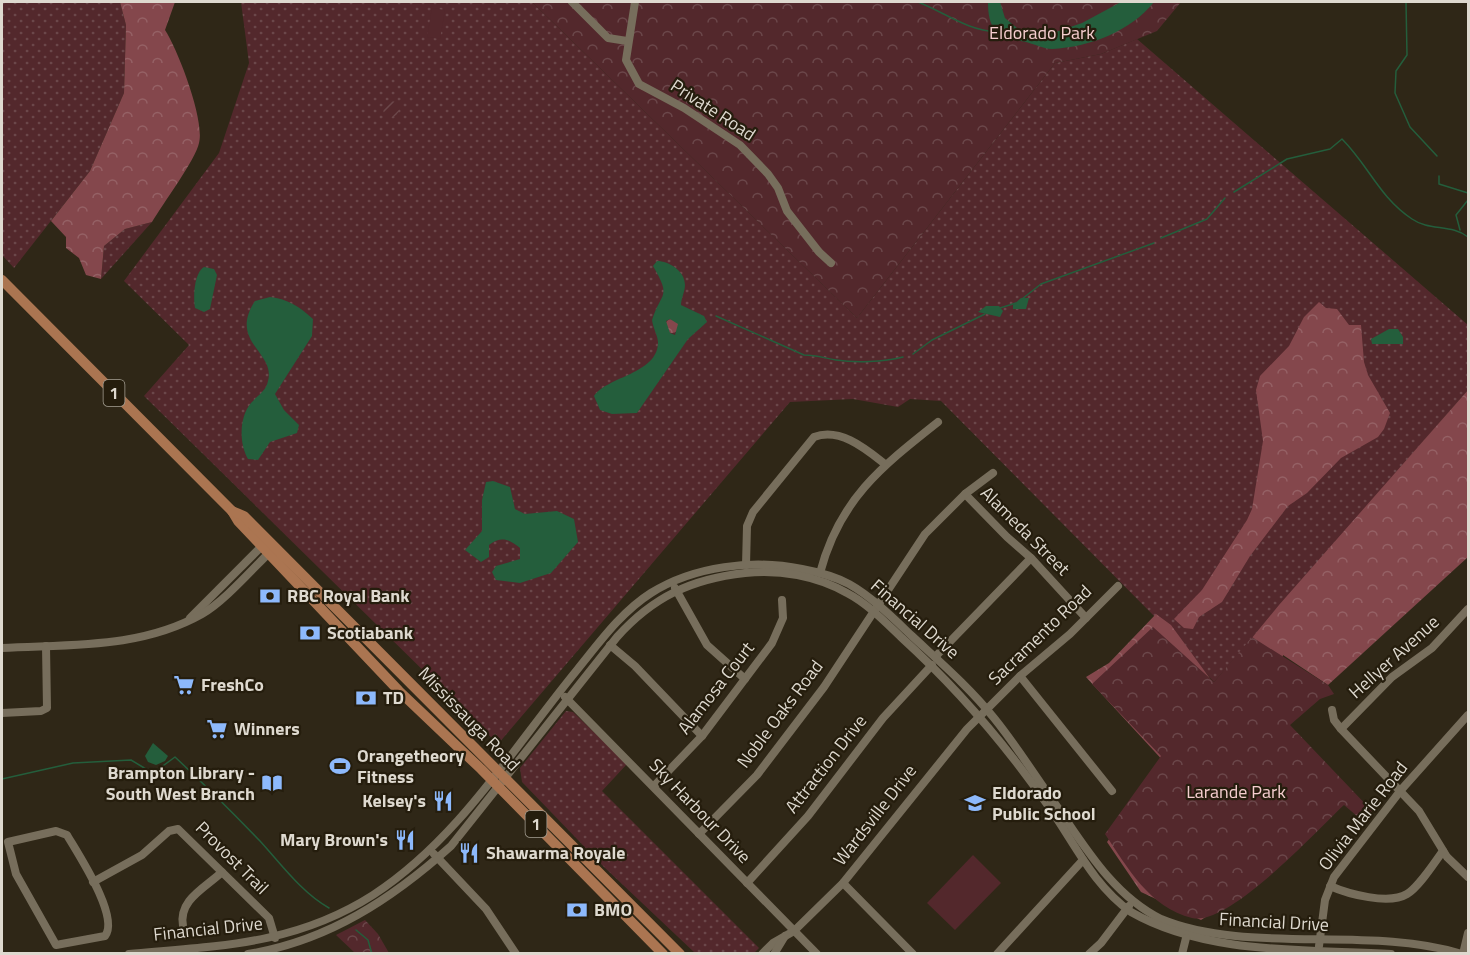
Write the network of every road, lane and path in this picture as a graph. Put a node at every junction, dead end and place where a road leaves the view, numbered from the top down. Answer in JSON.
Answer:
{"nodes":[{"id":1,"x":572,"y":2,"type":"edge"},
{"id":2,"x":635,"y":2,"type":"edge"},
{"id":3,"x":627,"y":41,"type":"junction"},
{"id":4,"x":831,"y":263,"type":"dead end"},
{"id":5,"x":2,"y":280,"type":"edge"},
{"id":6,"x":938,"y":422,"type":"dead end"},
{"id":7,"x":885,"y":464,"type":"junction"},
{"id":8,"x":993,"y":473,"type":"dead end"},
{"id":9,"x":965,"y":494,"type":"junction"},
{"id":10,"x":269,"y":546,"type":"junction"},
{"id":11,"x":1031,"y":558,"type":"junction"},
{"id":12,"x":746,"y":565,"type":"junction"},
{"id":13,"x":820,"y":573,"type":"junction"},
{"id":14,"x":675,"y":586,"type":"junction"},
{"id":15,"x":1118,"y":586,"type":"dead end"},
{"id":16,"x":782,"y":600,"type":"dead end"},
{"id":17,"x":874,"y":608,"type":"junction"},
{"id":18,"x":1468,"y":609,"type":"edge"},
{"id":19,"x":1086,"y":618,"type":"junction"},
{"id":20,"x":610,"y":645,"type":"junction"},
{"id":21,"x":46,"y":646,"type":"junction"},
{"id":22,"x":2,"y":648,"type":"edge"},
{"id":23,"x":933,"y":661,"type":"junction"},
{"id":24,"x":1020,"y":676,"type":"junction"},
{"id":25,"x":745,"y":680,"type":"junction"},
{"id":26,"x":560,"y":691,"type":"junction"},
{"id":27,"x":567,"y":699,"type":"junction"},
{"id":28,"x":1332,"y":710,"type":"dead end"},
{"id":29,"x":2,"y":713,"type":"edge"},
{"id":30,"x":983,"y":713,"type":"junction"},
{"id":31,"x":1468,"y":715,"type":"edge"},
{"id":32,"x":1341,"y":729,"type":"junction"},
{"id":33,"x":702,"y":736,"type":"junction"},
{"id":34,"x":497,"y":779,"type":"junction"},
{"id":35,"x":654,"y":786,"type":"junction"},
{"id":36,"x":1112,"y":790,"type":"dead end"},
{"id":37,"x":1401,"y":790,"type":"junction"},
{"id":38,"x":699,"y":834,"type":"junction"},
{"id":39,"x":5,"y":843,"type":"edge"},
{"id":40,"x":1443,"y":851,"type":"junction"},
{"id":41,"x":434,"y":854,"type":"junction"},
{"id":42,"x":1083,"y":860,"type":"junction"},
{"id":43,"x":222,"y":872,"type":"junction"},
{"id":44,"x":1468,"y":877,"type":"edge"},
{"id":45,"x":93,"y":882,"type":"junction"},
{"id":46,"x":747,"y":883,"type":"junction"},
{"id":47,"x":843,"y":883,"type":"junction"},
{"id":48,"x":1330,"y":886,"type":"junction"},
{"id":49,"x":1130,"y":905,"type":"junction"},
{"id":50,"x":183,"y":926,"type":"dead end"},
{"id":51,"x":794,"y":931,"type":"junction"},
{"id":52,"x":1468,"y":933,"type":"edge"},
{"id":53,"x":785,"y":936,"type":"junction"},
{"id":54,"x":275,"y":938,"type":"junction"},
{"id":55,"x":1186,"y":938,"type":"junction"},
{"id":56,"x":1320,"y":942,"type":"junction"},
{"id":57,"x":1248,"y":951,"type":"edge"},
{"id":58,"x":1318,"y":952,"type":"edge"},
{"id":59,"x":129,"y":954,"type":"edge"},
{"id":60,"x":248,"y":954,"type":"edge"},
{"id":61,"x":516,"y":954,"type":"edge"},
{"id":62,"x":663,"y":954,"type":"edge"},
{"id":63,"x":680,"y":954,"type":"edge"},
{"id":64,"x":762,"y":954,"type":"edge"},
{"id":65,"x":774,"y":954,"type":"edge"},
{"id":66,"x":817,"y":954,"type":"edge"},
{"id":67,"x":913,"y":954,"type":"edge"},
{"id":68,"x":998,"y":954,"type":"edge"},
{"id":69,"x":1089,"y":954,"type":"edge"},
{"id":70,"x":1182,"y":954,"type":"edge"},
{"id":71,"x":1391,"y":954,"type":"edge"},
{"id":72,"x":1462,"y":954,"type":"edge"}],
"edges":[{"from":1,"to":3,"type":"street"},
{"from":2,"to":3,"type":"street","name":"Private Road"},
{"from":3,"to":4,"type":"street","name":"Private Road"},
{"from":5,"to":10,"type":"main road","name":"Mississauga Road","number":"1"},
{"from":6,"to":7,"type":"street"},
{"from":7,"to":12,"type":"street"},
{"from":7,"to":13,"type":"street"},
{"from":8,"to":9,"type":"street","name":"Noble Oaks Road"},
{"from":9,"to":11,"type":"street","name":"Alameda Street"},
{"from":9,"to":17,"type":"street","name":"Noble Oaks Road"},
{"from":10,"to":21,"type":"street"},
{"from":10,"to":34,"type":"main road","name":"Mississauga Road","number":"1"},
{"from":11,"to":19,"type":"street","name":"Alameda Street"},
{"from":11,"to":23,"type":"street","name":"Attraction Drive"},
{"from":12,"to":13,"type":"street","name":"Financial Drive"},
{"from":12,"to":14,"type":"street","name":"Financial Drive"},
{"from":13,"to":17,"type":"street","name":"Financial Drive"},
{"from":14,"to":17,"type":"street","name":"Financial Drive"},
{"from":14,"to":20,"type":"street","name":"Financial Drive"},
{"from":14,"to":25,"type":"street"},
{"from":14,"to":26,"type":"street","name":"Financial Drive"},
{"from":15,"to":19,"type":"street","name":"Sacramento Road"},
{"from":16,"to":25,"type":"street","name":"Alamosa Court"},
{"from":17,"to":23,"type":"street","name":"Financial Drive"},
{"from":17,"to":38,"type":"street","name":"Noble Oaks Road"},
{"from":18,"to":32,"type":"street","name":"Hellyer Avenue"},
{"from":19,"to":24,"type":"street","name":"Sacramento Road"},
{"from":20,"to":27,"type":"street","name":"Financial Drive"},
{"from":20,"to":33,"type":"street"},
{"from":21,"to":22,"type":"street"},
{"from":21,"to":29,"type":"street"},
{"from":23,"to":30,"type":"street","name":"Financial Drive"},
{"from":23,"to":46,"type":"street","name":"Attraction Drive"},
{"from":24,"to":30,"type":"street","name":"Sacramento Road"},
{"from":24,"to":36,"type":"street"},
{"from":25,"to":33,"type":"street","name":"Alamosa Court"},
{"from":26,"to":27,"type":"street","name":"Sky Harbour Drive"},
{"from":26,"to":34,"type":"street","name":"Financial Drive"},
{"from":27,"to":34,"type":"street","name":"Financial Drive"},
{"from":27,"to":35,"type":"street","name":"Sky Harbour Drive"},
{"from":28,"to":32,"type":"street"},
{"from":30,"to":42,"type":"street","name":"Financial Drive"},
{"from":30,"to":47,"type":"street","name":"Wardsville Drive"},
{"from":30,"to":49,"type":"street","name":"Financial Drive"},
{"from":31,"to":37,"type":"street","name":"Olivia Marie Road"},
{"from":32,"to":37,"type":"street"},
{"from":33,"to":35,"type":"street","name":"Alamosa Court"},
{"from":34,"to":41,"type":"street","name":"Financial Drive"},
{"from":34,"to":62,"type":"main road","name":"Mississauga Road","number":"1"},
{"from":34,"to":63,"type":"main road","name":"Mississauga Road","number":"1"},
{"from":35,"to":38,"type":"street","name":"Sky Harbour Drive"},
{"from":37,"to":40,"type":"street"},
{"from":37,"to":48,"type":"street","name":"Olivia Marie Road"},
{"from":38,"to":46,"type":"street","name":"Sky Harbour Drive"},
{"from":39,"to":45,"type":"street"},
{"from":39,"to":45,"type":"street"},
{"from":40,"to":44,"type":"street"},
{"from":40,"to":48,"type":"street"},
{"from":41,"to":54,"type":"street","name":"Financial Drive"},
{"from":41,"to":60,"type":"street","name":"Financial Drive"},
{"from":41,"to":61,"type":"street"},
{"from":42,"to":49,"type":"street","name":"Financial Drive"},
{"from":42,"to":68,"type":"street"},
{"from":43,"to":45,"type":"street","name":"Provost Trail"},
{"from":43,"to":50,"type":"street"},
{"from":43,"to":54,"type":"street","name":"Provost Trail"},
{"from":46,"to":51,"type":"street","name":"Sky Harbour Drive"},
{"from":47,"to":51,"type":"street","name":"Wardsville Drive"},
{"from":47,"to":67,"type":"street"},
{"from":48,"to":56,"type":"street","name":"Olivia Marie Road"},
{"from":49,"to":55,"type":"street","name":"Financial Drive"},
{"from":49,"to":56,"type":"street","name":"Financial Drive"},
{"from":49,"to":69,"type":"street"},
{"from":51,"to":53,"type":"street","name":"Wardsville Drive"},
{"from":51,"to":66,"type":"street","name":"Sky Harbour Drive"},
{"from":52,"to":72,"type":"street"},
{"from":53,"to":64,"type":"street","name":"Wardsville Drive"},
{"from":53,"to":65,"type":"street","name":"Wardsville Drive"},
{"from":54,"to":59,"type":"street","name":"Financial Drive"},
{"from":55,"to":57,"type":"street","name":"Financial Drive"},
{"from":55,"to":70,"type":"street"},
{"from":56,"to":58,"type":"street","name":"Olivia Marie Road"},
{"from":56,"to":72,"type":"street","name":"Financial Drive"},
{"from":57,"to":58,"type":"street","name":"Financial Drive"},
{"from":58,"to":71,"type":"street","name":"Financial Drive"}]}
